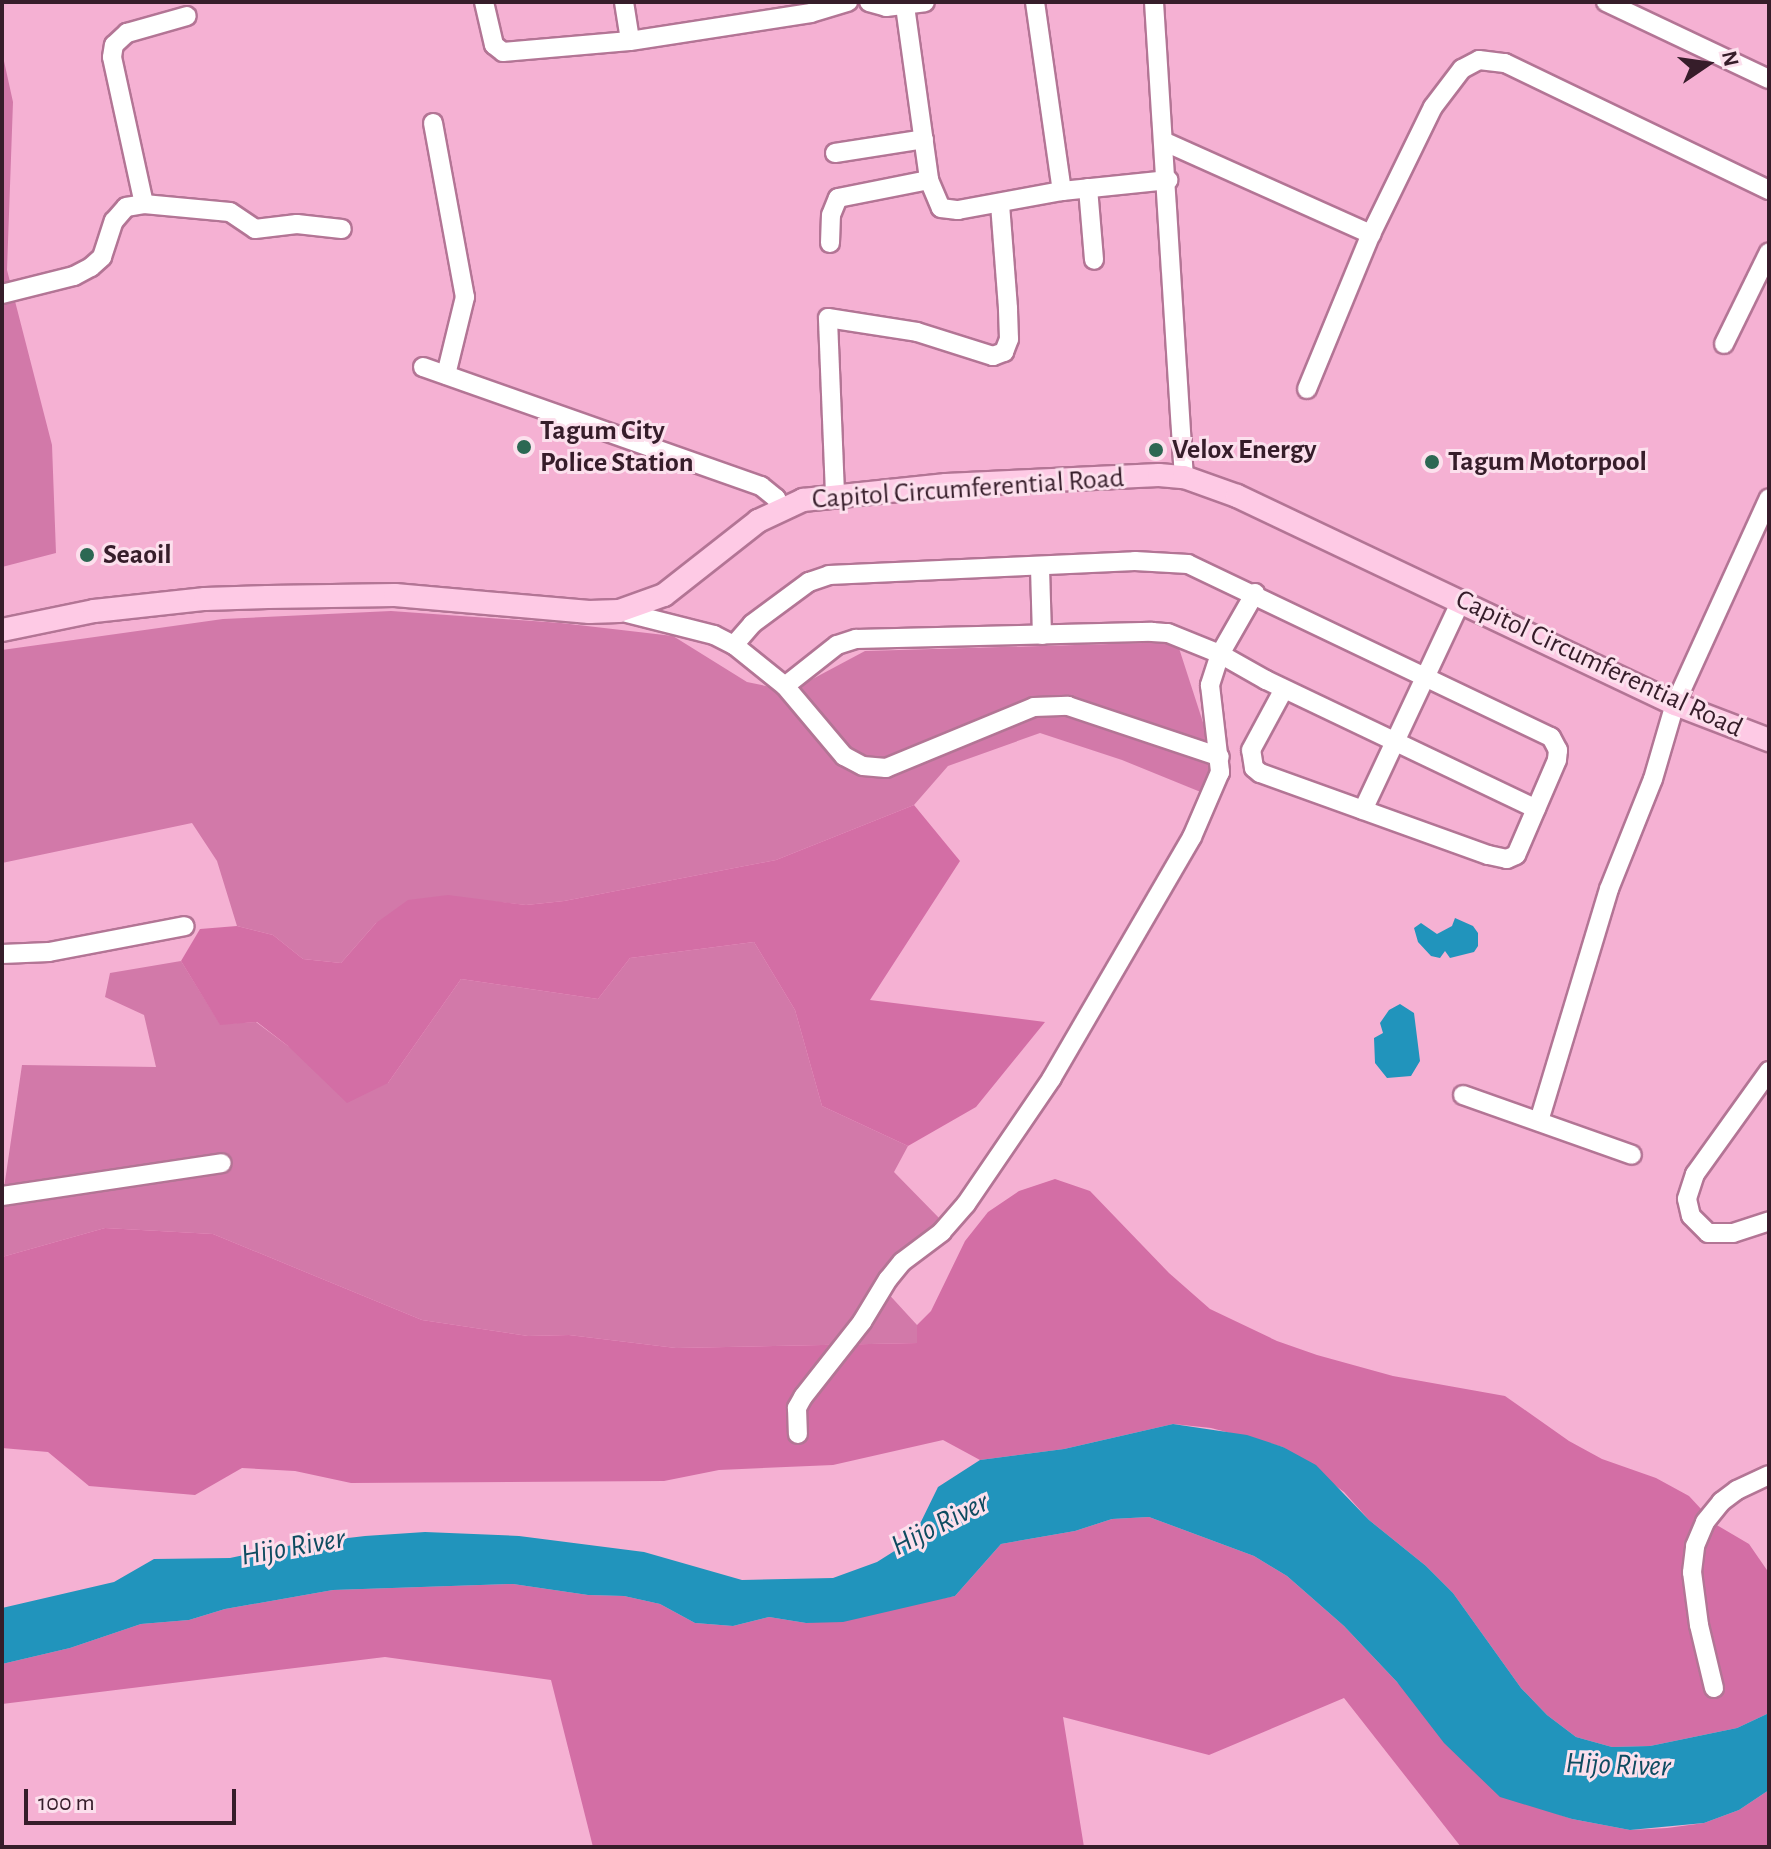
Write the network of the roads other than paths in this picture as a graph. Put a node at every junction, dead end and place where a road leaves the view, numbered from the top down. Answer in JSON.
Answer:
{"nodes":[{"id":1,"x":484,"y":2,"type":"edge"},
{"id":2,"x":624,"y":2,"type":"edge"},
{"id":3,"x":848,"y":2,"type":"edge"},
{"id":4,"x":869,"y":2,"type":"edge"},
{"id":5,"x":925,"y":2,"type":"edge"},
{"id":6,"x":1035,"y":2,"type":"edge"},
{"id":7,"x":1154,"y":2,"type":"edge"},
{"id":8,"x":1606,"y":2,"type":"edge"},
{"id":9,"x":905,"y":6,"type":"junction"},
{"id":10,"x":187,"y":16,"type":"dead end"},
{"id":11,"x":630,"y":41,"type":"junction"},
{"id":12,"x":1769,"y":79,"type":"edge"},
{"id":13,"x":433,"y":123,"type":"dead end"},
{"id":14,"x":924,"y":139,"type":"junction"},
{"id":15,"x":1165,"y":142,"type":"junction"},
{"id":16,"x":835,"y":153,"type":"dead end"},
{"id":17,"x":929,"y":180,"type":"junction"},
{"id":18,"x":1168,"y":180,"type":"junction"},
{"id":19,"x":1088,"y":188,"type":"junction"},
{"id":20,"x":1769,"y":190,"type":"edge"},
{"id":21,"x":1062,"y":191,"type":"junction"},
{"id":22,"x":1000,"y":203,"type":"junction"},
{"id":23,"x":144,"y":204,"type":"junction"},
{"id":24,"x":342,"y":229,"type":"dead end"},
{"id":25,"x":1371,"y":234,"type":"junction"},
{"id":26,"x":830,"y":243,"type":"dead end"},
{"id":27,"x":1769,"y":252,"type":"edge"},
{"id":28,"x":1094,"y":260,"type":"dead end"},
{"id":29,"x":2,"y":294,"type":"edge"},
{"id":30,"x":1724,"y":344,"type":"dead end"},
{"id":31,"x":423,"y":367,"type":"dead end"},
{"id":32,"x":446,"y":375,"type":"junction"},
{"id":33,"x":1307,"y":389,"type":"dead end"},
{"id":34,"x":1184,"y":477,"type":"junction"},
{"id":35,"x":835,"y":494,"type":"junction"},
{"id":36,"x":1769,"y":500,"type":"edge"},
{"id":37,"x":781,"y":508,"type":"junction"},
{"id":38,"x":1040,"y":568,"type":"junction"},
{"id":39,"x":1255,"y":593,"type":"junction"},
{"id":40,"x":1461,"y":601,"type":"junction"},
{"id":41,"x":619,"y":611,"type":"junction"},
{"id":42,"x":2,"y":630,"type":"edge"},
{"id":43,"x":1042,"y":635,"type":"junction"},
{"id":44,"x":734,"y":645,"type":"junction"},
{"id":45,"x":1220,"y":654,"type":"junction"},
{"id":46,"x":1425,"y":678,"type":"junction"},
{"id":47,"x":785,"y":686,"type":"junction"},
{"id":48,"x":1284,"y":689,"type":"junction"},
{"id":49,"x":1675,"y":704,"type":"junction"},
{"id":50,"x":1769,"y":740,"type":"edge"},
{"id":51,"x":1393,"y":741,"type":"junction"},
{"id":52,"x":1220,"y":757,"type":"junction"},
{"id":53,"x":1536,"y":809,"type":"junction"},
{"id":54,"x":1363,"y":810,"type":"junction"},
{"id":55,"x":185,"y":926,"type":"dead end"},
{"id":56,"x":2,"y":954,"type":"edge"},
{"id":57,"x":1769,"y":1071,"type":"edge"},
{"id":58,"x":1463,"y":1095,"type":"dead end"},
{"id":59,"x":1539,"y":1121,"type":"junction"},
{"id":60,"x":1632,"y":1155,"type":"dead end"},
{"id":61,"x":222,"y":1163,"type":"dead end"},
{"id":62,"x":2,"y":1196,"type":"edge"},
{"id":63,"x":1769,"y":1221,"type":"edge"},
{"id":64,"x":798,"y":1434,"type":"dead end"},
{"id":65,"x":1769,"y":1475,"type":"edge"},
{"id":66,"x":1714,"y":1688,"type":"dead end"}],
"edges":[{"from":1,"to":11,"type":"street"},
{"from":2,"to":11,"type":"street"},
{"from":3,"to":11,"type":"street"},
{"from":4,"to":9,"type":"street"},
{"from":5,"to":9,"type":"street"},
{"from":6,"to":21,"type":"street"},
{"from":7,"to":15,"type":"street"},
{"from":8,"to":12,"type":"street"},
{"from":9,"to":14,"type":"street"},
{"from":10,"to":23,"type":"street"},
{"from":13,"to":32,"type":"street"},
{"from":14,"to":16,"type":"street"},
{"from":14,"to":17,"type":"street"},
{"from":15,"to":18,"type":"street"},
{"from":15,"to":25,"type":"street"},
{"from":17,"to":22,"type":"street"},
{"from":17,"to":26,"type":"street"},
{"from":18,"to":19,"type":"street"},
{"from":18,"to":34,"type":"street"},
{"from":19,"to":21,"type":"street"},
{"from":19,"to":28,"type":"street"},
{"from":20,"to":25,"type":"street"},
{"from":21,"to":22,"type":"street"},
{"from":22,"to":35,"type":"street"},
{"from":23,"to":24,"type":"street"},
{"from":23,"to":29,"type":"street"},
{"from":25,"to":33,"type":"street"},
{"from":27,"to":30,"type":"street"},
{"from":31,"to":32,"type":"street"},
{"from":32,"to":37,"type":"street"},
{"from":34,"to":35,"type":"main road","name":"Capitol Circumferential Road"},
{"from":34,"to":40,"type":"main road","name":"Capitol Circumferential Road"},
{"from":35,"to":37,"type":"main road","name":"Capitol Circumferential Road"},
{"from":36,"to":49,"type":"street"},
{"from":37,"to":41,"type":"main road","name":"Capitol Circumferential Road"},
{"from":38,"to":39,"type":"street"},
{"from":38,"to":43,"type":"street"},
{"from":38,"to":44,"type":"street"},
{"from":39,"to":45,"type":"street"},
{"from":39,"to":46,"type":"street"},
{"from":40,"to":46,"type":"street"},
{"from":40,"to":49,"type":"main road","name":"Capitol Circumferential Road"},
{"from":41,"to":42,"type":"main road","name":"Capitol Circumferential Road"},
{"from":41,"to":44,"type":"street"},
{"from":43,"to":45,"type":"street"},
{"from":43,"to":47,"type":"street"},
{"from":44,"to":47,"type":"street"},
{"from":45,"to":48,"type":"street"},
{"from":45,"to":52,"type":"street"},
{"from":46,"to":51,"type":"street"},
{"from":46,"to":53,"type":"street"},
{"from":47,"to":52,"type":"street"},
{"from":48,"to":51,"type":"street"},
{"from":48,"to":54,"type":"street"},
{"from":49,"to":50,"type":"main road","name":"Capitol Circumferential Road"},
{"from":49,"to":59,"type":"street"},
{"from":51,"to":53,"type":"street"},
{"from":51,"to":54,"type":"street"},
{"from":52,"to":64,"type":"street"},
{"from":53,"to":54,"type":"street"},
{"from":55,"to":56,"type":"street"},
{"from":57,"to":63,"type":"street"},
{"from":58,"to":59,"type":"street"},
{"from":59,"to":60,"type":"street"},
{"from":61,"to":62,"type":"street"},
{"from":65,"to":66,"type":"street"}]}
